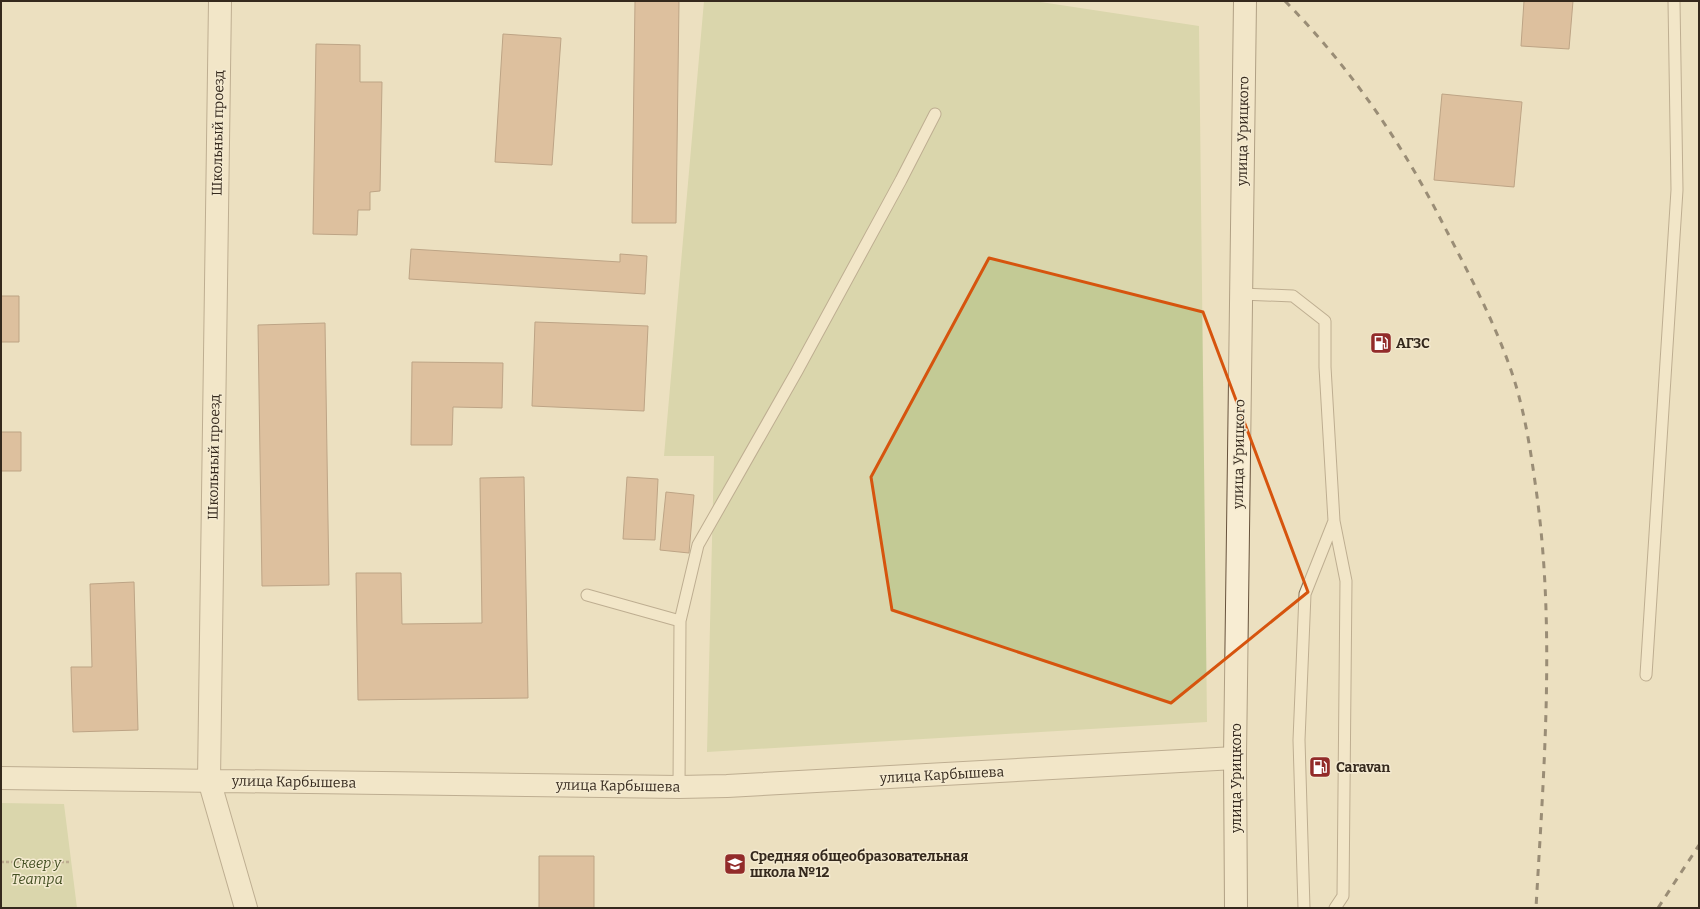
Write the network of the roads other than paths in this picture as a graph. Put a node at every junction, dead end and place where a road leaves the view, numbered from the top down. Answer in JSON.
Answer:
{"nodes":[{"id":1,"x":220,"y":1,"type":"edge"},
{"id":2,"x":1245,"y":1,"type":"edge"},
{"id":3,"x":1674,"y":1,"type":"edge"},
{"id":4,"x":934,"y":114,"type":"dead end"},
{"id":5,"x":1241,"y":294,"type":"junction"},
{"id":6,"x":1334,"y":521,"type":"junction"},
{"id":7,"x":587,"y":595,"type":"dead end"},
{"id":8,"x":680,"y":621,"type":"junction"},
{"id":9,"x":1646,"y":675,"type":"dead end"},
{"id":10,"x":1235,"y":758,"type":"junction"},
{"id":11,"x":1,"y":778,"type":"edge"},
{"id":12,"x":209,"y":780,"type":"junction"},
{"id":13,"x":678,"y":787,"type":"junction"},
{"id":14,"x":246,"y":908,"type":"edge"},
{"id":15,"x":1236,"y":908,"type":"edge"},
{"id":16,"x":1304,"y":908,"type":"edge"},
{"id":17,"x":1335,"y":908,"type":"edge"}],
"edges":[{"from":1,"to":12,"type":"street","name":"Школьный проезд"},
{"from":2,"to":5,"type":"street","name":"улица Урицкого"},
{"from":3,"to":9,"type":"lane"},
{"from":4,"to":8,"type":"lane"},
{"from":5,"to":6,"type":"lane"},
{"from":5,"to":10,"type":"street","name":"улица Урицкого"},
{"from":6,"to":16,"type":"lane"},
{"from":6,"to":17,"type":"lane"},
{"from":7,"to":8,"type":"lane"},
{"from":8,"to":13,"type":"lane"},
{"from":10,"to":13,"type":"street","name":"улица Карбышева"},
{"from":10,"to":15,"type":"street","name":"улица Урицкого"},
{"from":11,"to":12,"type":"street","name":"улица Карбышева"},
{"from":12,"to":13,"type":"street","name":"улица Карбышева"},
{"from":12,"to":14,"type":"street","name":"Школьный проезд"}]}
